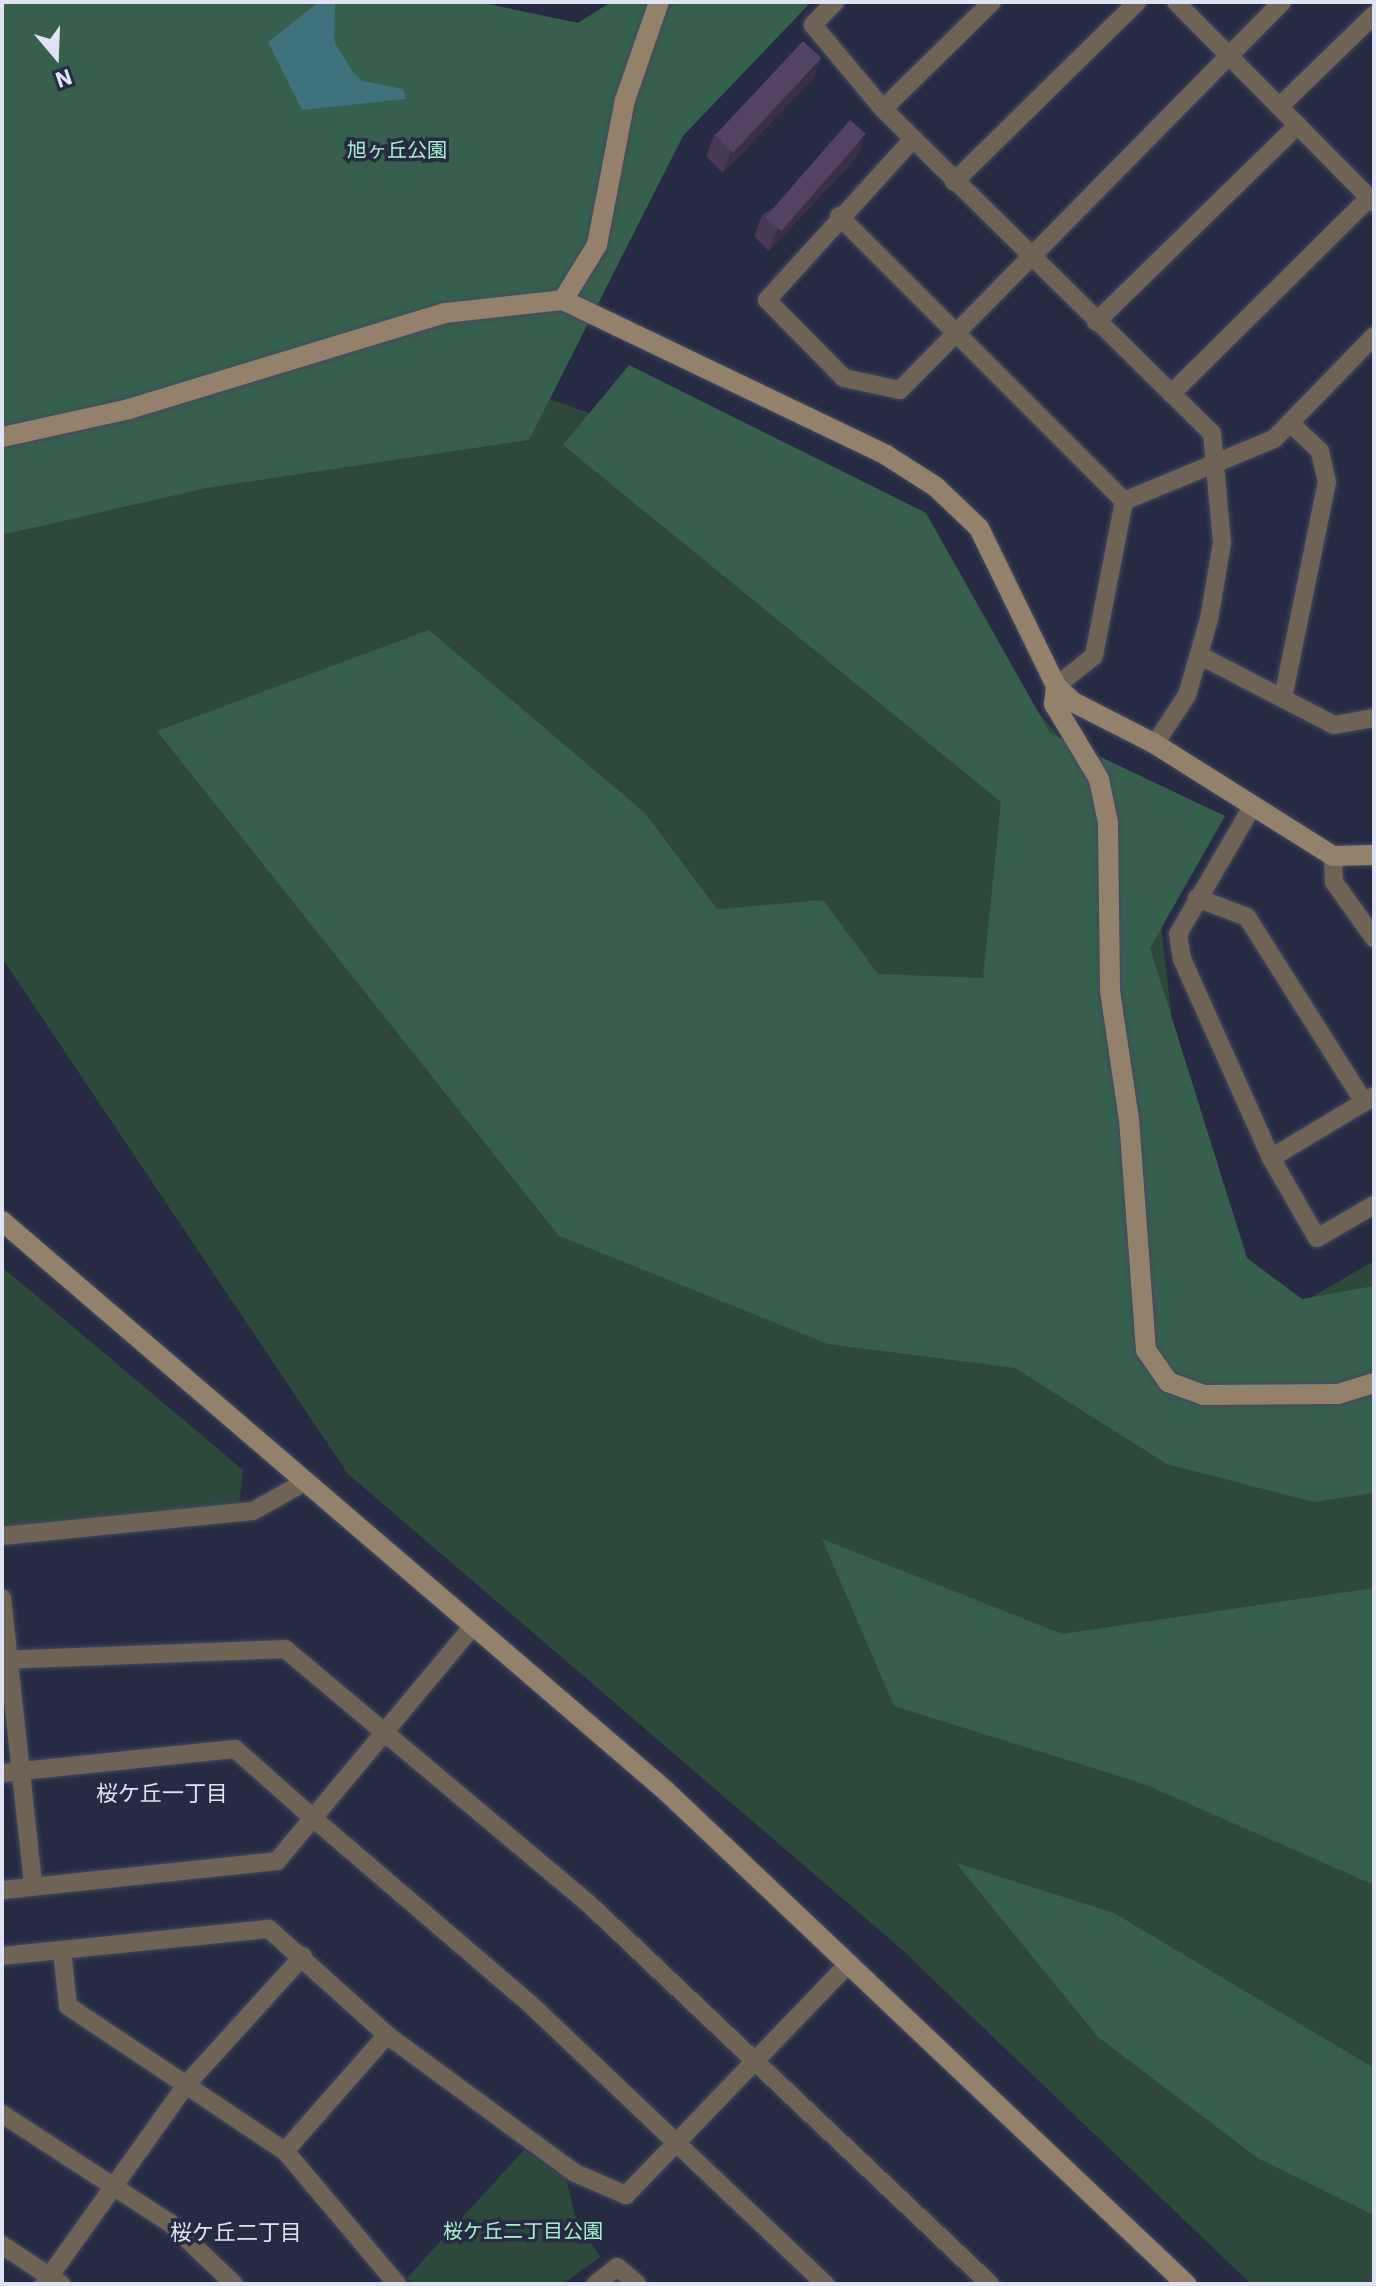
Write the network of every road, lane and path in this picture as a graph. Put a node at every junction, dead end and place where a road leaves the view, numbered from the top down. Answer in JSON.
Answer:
{"nodes":[{"id":1,"x":659,"y":2,"type":"edge"},
{"id":2,"x":835,"y":2,"type":"edge"},
{"id":3,"x":992,"y":2,"type":"edge"},
{"id":4,"x":1137,"y":2,"type":"edge"},
{"id":5,"x":1176,"y":2,"type":"edge"},
{"id":6,"x":1282,"y":2,"type":"edge"},
{"id":7,"x":1374,"y":15,"type":"edge"},
{"id":8,"x":1230,"y":55,"type":"junction"},
{"id":9,"x":1280,"y":106,"type":"junction"},
{"id":10,"x":883,"y":109,"type":"junction"},
{"id":11,"x":1298,"y":125,"type":"junction"},
{"id":12,"x":913,"y":139,"type":"junction"},
{"id":13,"x":954,"y":182,"type":"junction"},
{"id":14,"x":1371,"y":200,"type":"edge"},
{"id":15,"x":839,"y":216,"type":"junction"},
{"id":16,"x":1026,"y":256,"type":"junction"},
{"id":17,"x":563,"y":300,"type":"junction"},
{"id":18,"x":1096,"y":322,"type":"junction"},
{"id":19,"x":958,"y":335,"type":"junction"},
{"id":20,"x":1372,"y":342,"type":"edge"},
{"id":21,"x":1171,"y":394,"type":"junction"},
{"id":22,"x":1290,"y":423,"type":"junction"},
{"id":23,"x":2,"y":437,"type":"edge"},
{"id":24,"x":1219,"y":460,"type":"junction"},
{"id":25,"x":1124,"y":501,"type":"junction"},
{"id":26,"x":1199,"y":655,"type":"junction"},
{"id":27,"x":1056,"y":686,"type":"junction"},
{"id":28,"x":1283,"y":698,"type":"junction"},
{"id":29,"x":1374,"y":718,"type":"edge"},
{"id":30,"x":1155,"y":744,"type":"junction"},
{"id":31,"x":1252,"y":807,"type":"junction"},
{"id":32,"x":1374,"y":855,"type":"edge"},
{"id":33,"x":1333,"y":856,"type":"junction"},
{"id":34,"x":1197,"y":898,"type":"junction"},
{"id":35,"x":1374,"y":938,"type":"edge"},
{"id":36,"x":1369,"y":1099,"type":"edge"},
{"id":37,"x":1271,"y":1158,"type":"junction"},
{"id":38,"x":1374,"y":1205,"type":"edge"},
{"id":39,"x":2,"y":1221,"type":"edge"},
{"id":40,"x":1374,"y":1383,"type":"edge"},
{"id":41,"x":303,"y":1483,"type":"junction"},
{"id":42,"x":2,"y":1536,"type":"edge"},
{"id":43,"x":2,"y":1598,"type":"edge"},
{"id":44,"x":472,"y":1627,"type":"junction"},
{"id":45,"x":5,"y":1660,"type":"edge"},
{"id":46,"x":385,"y":1730,"type":"junction"},
{"id":47,"x":10,"y":1772,"type":"edge"},
{"id":48,"x":313,"y":1818,"type":"junction"},
{"id":49,"x":33,"y":1885,"type":"junction"},
{"id":50,"x":2,"y":1890,"type":"edge"},
{"id":51,"x":62,"y":1950,"type":"junction"},
{"id":52,"x":2,"y":1956,"type":"edge"},
{"id":53,"x":303,"y":1956,"type":"junction"},
{"id":54,"x":849,"y":1963,"type":"junction"},
{"id":55,"x":387,"y":2035,"type":"junction"},
{"id":56,"x":757,"y":2063,"type":"junction"},
{"id":57,"x":186,"y":2085,"type":"junction"},
{"id":58,"x":2,"y":2114,"type":"edge"},
{"id":59,"x":678,"y":2144,"type":"junction"},
{"id":60,"x":285,"y":2151,"type":"junction"},
{"id":61,"x":116,"y":2184,"type":"junction"},
{"id":62,"x":2,"y":2245,"type":"edge"},
{"id":63,"x":52,"y":2281,"type":"edge"},
{"id":64,"x":234,"y":2284,"type":"edge"},
{"id":65,"x":397,"y":2284,"type":"edge"},
{"id":66,"x":596,"y":2284,"type":"edge"},
{"id":67,"x":637,"y":2284,"type":"edge"},
{"id":68,"x":825,"y":2284,"type":"edge"},
{"id":69,"x":990,"y":2284,"type":"edge"},
{"id":70,"x":1186,"y":2284,"type":"edge"}],
"edges":[{"from":1,"to":17,"type":"street"},
{"from":2,"to":10,"type":"street"},
{"from":3,"to":10,"type":"street"},
{"from":4,"to":13,"type":"street"},
{"from":5,"to":8,"type":"street"},
{"from":6,"to":8,"type":"street"},
{"from":7,"to":9,"type":"street"},
{"from":8,"to":9,"type":"street"},
{"from":8,"to":16,"type":"street"},
{"from":9,"to":11,"type":"street"},
{"from":10,"to":12,"type":"street"},
{"from":11,"to":14,"type":"street"},
{"from":11,"to":18,"type":"street"},
{"from":12,"to":13,"type":"street"},
{"from":12,"to":15,"type":"street"},
{"from":13,"to":16,"type":"street"},
{"from":14,"to":21,"type":"street"},
{"from":15,"to":19,"type":"street"},
{"from":15,"to":19,"type":"street"},
{"from":16,"to":18,"type":"street"},
{"from":16,"to":19,"type":"street"},
{"from":17,"to":23,"type":"street"},
{"from":17,"to":27,"type":"street"},
{"from":18,"to":21,"type":"street"},
{"from":19,"to":25,"type":"street"},
{"from":20,"to":22,"type":"street"},
{"from":21,"to":24,"type":"street"},
{"from":22,"to":24,"type":"street"},
{"from":22,"to":28,"type":"street"},
{"from":24,"to":25,"type":"street"},
{"from":24,"to":26,"type":"street"},
{"from":25,"to":27,"type":"street"},
{"from":26,"to":28,"type":"street"},
{"from":26,"to":30,"type":"street"},
{"from":27,"to":30,"type":"street"},
{"from":27,"to":40,"type":"street"},
{"from":28,"to":29,"type":"street"},
{"from":30,"to":31,"type":"street"},
{"from":31,"to":33,"type":"street"},
{"from":31,"to":34,"type":"street"},
{"from":32,"to":33,"type":"street"},
{"from":33,"to":35,"type":"street"},
{"from":34,"to":36,"type":"street"},
{"from":34,"to":37,"type":"street"},
{"from":36,"to":37,"type":"street"},
{"from":37,"to":38,"type":"street"},
{"from":39,"to":41,"type":"street"},
{"from":41,"to":42,"type":"street"},
{"from":41,"to":44,"type":"street"},
{"from":43,"to":45,"type":"street"},
{"from":44,"to":46,"type":"street"},
{"from":44,"to":54,"type":"street"},
{"from":45,"to":46,"type":"street"},
{"from":45,"to":47,"type":"street"},
{"from":46,"to":48,"type":"street"},
{"from":46,"to":56,"type":"street"},
{"from":47,"to":48,"type":"street"},
{"from":47,"to":49,"type":"street"},
{"from":48,"to":49,"type":"street"},
{"from":48,"to":59,"type":"street"},
{"from":49,"to":50,"type":"street"},
{"from":51,"to":52,"type":"street"},
{"from":51,"to":53,"type":"street"},
{"from":51,"to":57,"type":"street"},
{"from":53,"to":55,"type":"street"},
{"from":53,"to":57,"type":"street"},
{"from":54,"to":56,"type":"street"},
{"from":54,"to":70,"type":"street"},
{"from":55,"to":59,"type":"street"},
{"from":55,"to":60,"type":"street"},
{"from":56,"to":59,"type":"street"},
{"from":56,"to":69,"type":"street"},
{"from":57,"to":60,"type":"street"},
{"from":57,"to":61,"type":"street"},
{"from":58,"to":61,"type":"street"},
{"from":59,"to":68,"type":"street"},
{"from":60,"to":65,"type":"street"},
{"from":61,"to":63,"type":"street"},
{"from":61,"to":64,"type":"street"},
{"from":62,"to":63,"type":"street"},
{"from":66,"to":67,"type":"street"}]}
